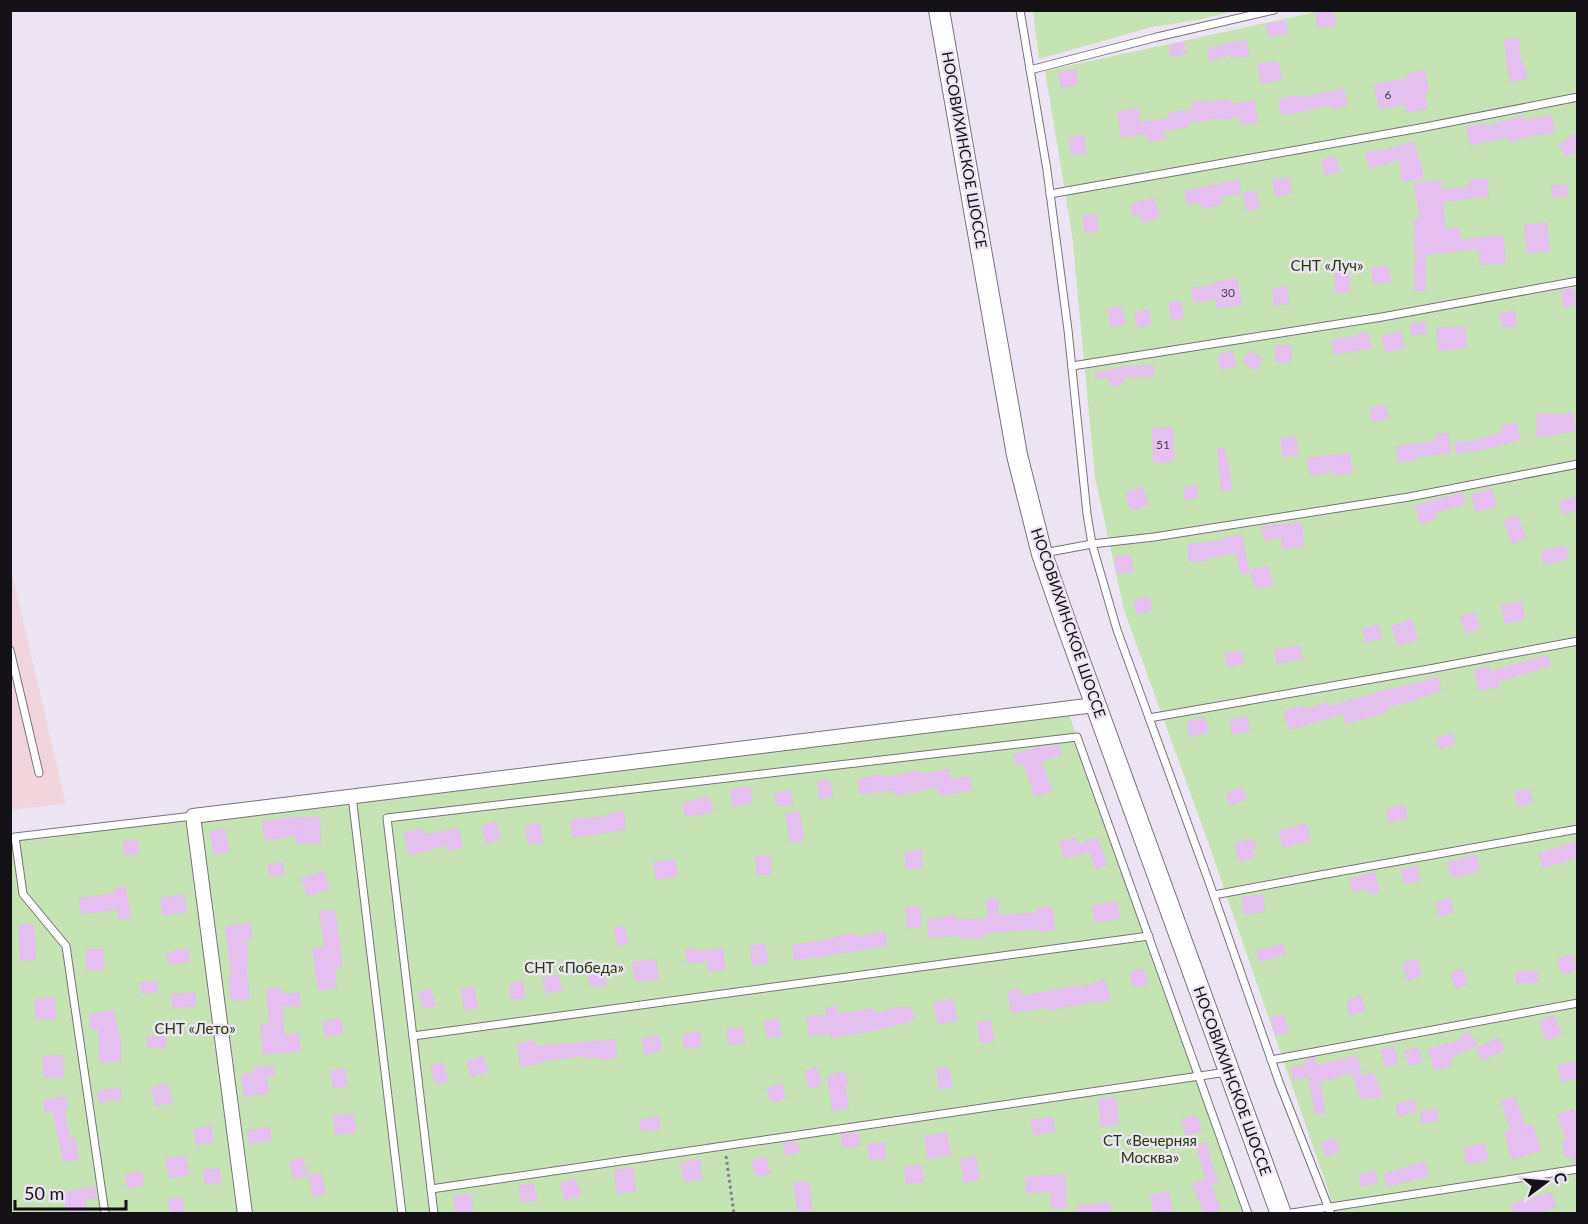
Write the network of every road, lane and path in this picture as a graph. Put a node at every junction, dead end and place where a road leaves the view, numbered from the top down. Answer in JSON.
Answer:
{"nodes":[{"id":1,"x":939,"y":10,"type":"edge"},
{"id":2,"x":1020,"y":10,"type":"edge"},
{"id":3,"x":1274,"y":10,"type":"edge"},
{"id":4,"x":1030,"y":70,"type":"junction"},
{"id":5,"x":1578,"y":97,"type":"edge"},
{"id":6,"x":1050,"y":194,"type":"junction"},
{"id":7,"x":1578,"y":281,"type":"edge"},
{"id":8,"x":1072,"y":366,"type":"junction"},
{"id":9,"x":1578,"y":464,"type":"edge"},
{"id":10,"x":1092,"y":544,"type":"junction"},
{"id":11,"x":1042,"y":554,"type":"junction"},
{"id":12,"x":1578,"y":641,"type":"edge"},
{"id":13,"x":10,"y":650,"type":"edge"},
{"id":14,"x":1095,"y":705,"type":"junction"},
{"id":15,"x":1149,"y":718,"type":"junction"},
{"id":16,"x":39,"y":773,"type":"dead end"},
{"id":17,"x":352,"y":796,"type":"junction"},
{"id":18,"x":193,"y":816,"type":"junction"},
{"id":19,"x":1578,"y":829,"type":"edge"},
{"id":20,"x":1214,"y":895,"type":"junction"},
{"id":21,"x":1149,"y":936,"type":"junction"},
{"id":22,"x":1578,"y":1003,"type":"edge"},
{"id":23,"x":413,"y":1036,"type":"junction"},
{"id":24,"x":1271,"y":1060,"type":"junction"},
{"id":25,"x":1229,"y":1072,"type":"junction"},
{"id":26,"x":1199,"y":1077,"type":"junction"},
{"id":27,"x":725,"y":1146,"type":"junction"},
{"id":28,"x":1578,"y":1169,"type":"edge"},
{"id":29,"x":431,"y":1189,"type":"junction"},
{"id":30,"x":1330,"y":1210,"type":"edge"},
{"id":31,"x":105,"y":1214,"type":"edge"},
{"id":32,"x":244,"y":1214,"type":"edge"},
{"id":33,"x":402,"y":1214,"type":"edge"},
{"id":34,"x":434,"y":1214,"type":"edge"},
{"id":35,"x":734,"y":1214,"type":"edge"},
{"id":36,"x":1248,"y":1214,"type":"edge"},
{"id":37,"x":1283,"y":1214,"type":"edge"}],
"edges":[{"from":1,"to":11,"type":"main road","name":"НОСОВИХИНСКОЕ ШОССЕ"},
{"from":2,"to":4,"type":"lane"},
{"from":3,"to":4,"type":"lane"},
{"from":4,"to":6,"type":"lane"},
{"from":5,"to":6,"type":"lane"},
{"from":6,"to":8,"type":"lane"},
{"from":7,"to":8,"type":"lane"},
{"from":8,"to":10,"type":"lane"},
{"from":9,"to":10,"type":"lane"},
{"from":10,"to":11,"type":"lane"},
{"from":10,"to":15,"type":"lane"},
{"from":11,"to":14,"type":"main road","name":"НОСОВИХИНСКОЕ ШОССЕ"},
{"from":12,"to":15,"type":"lane"},
{"from":13,"to":16,"type":"lane"},
{"from":14,"to":17,"type":"street"},
{"from":14,"to":25,"type":"main road","name":"НОСОВИХИНСКОЕ ШОССЕ"},
{"from":15,"to":20,"type":"lane"},
{"from":17,"to":18,"type":"street"},
{"from":17,"to":33,"type":"lane"},
{"from":18,"to":31,"type":"lane"},
{"from":18,"to":32,"type":"street"},
{"from":19,"to":20,"type":"lane"},
{"from":20,"to":24,"type":"lane"},
{"from":21,"to":23,"type":"lane"},
{"from":21,"to":23,"type":"lane"},
{"from":21,"to":26,"type":"lane"},
{"from":22,"to":24,"type":"lane"},
{"from":23,"to":29,"type":"lane"},
{"from":24,"to":30,"type":"lane"},
{"from":25,"to":26,"type":"lane"},
{"from":25,"to":37,"type":"main road","name":"НОСОВИХИНСКОЕ ШОССЕ"},
{"from":26,"to":27,"type":"lane"},
{"from":26,"to":36,"type":"lane"},
{"from":27,"to":29,"type":"lane"},
{"from":27,"to":35,"type":"path"},
{"from":28,"to":30,"type":"lane"},
{"from":29,"to":34,"type":"lane"},
{"from":30,"to":37,"type":"lane"}]}
